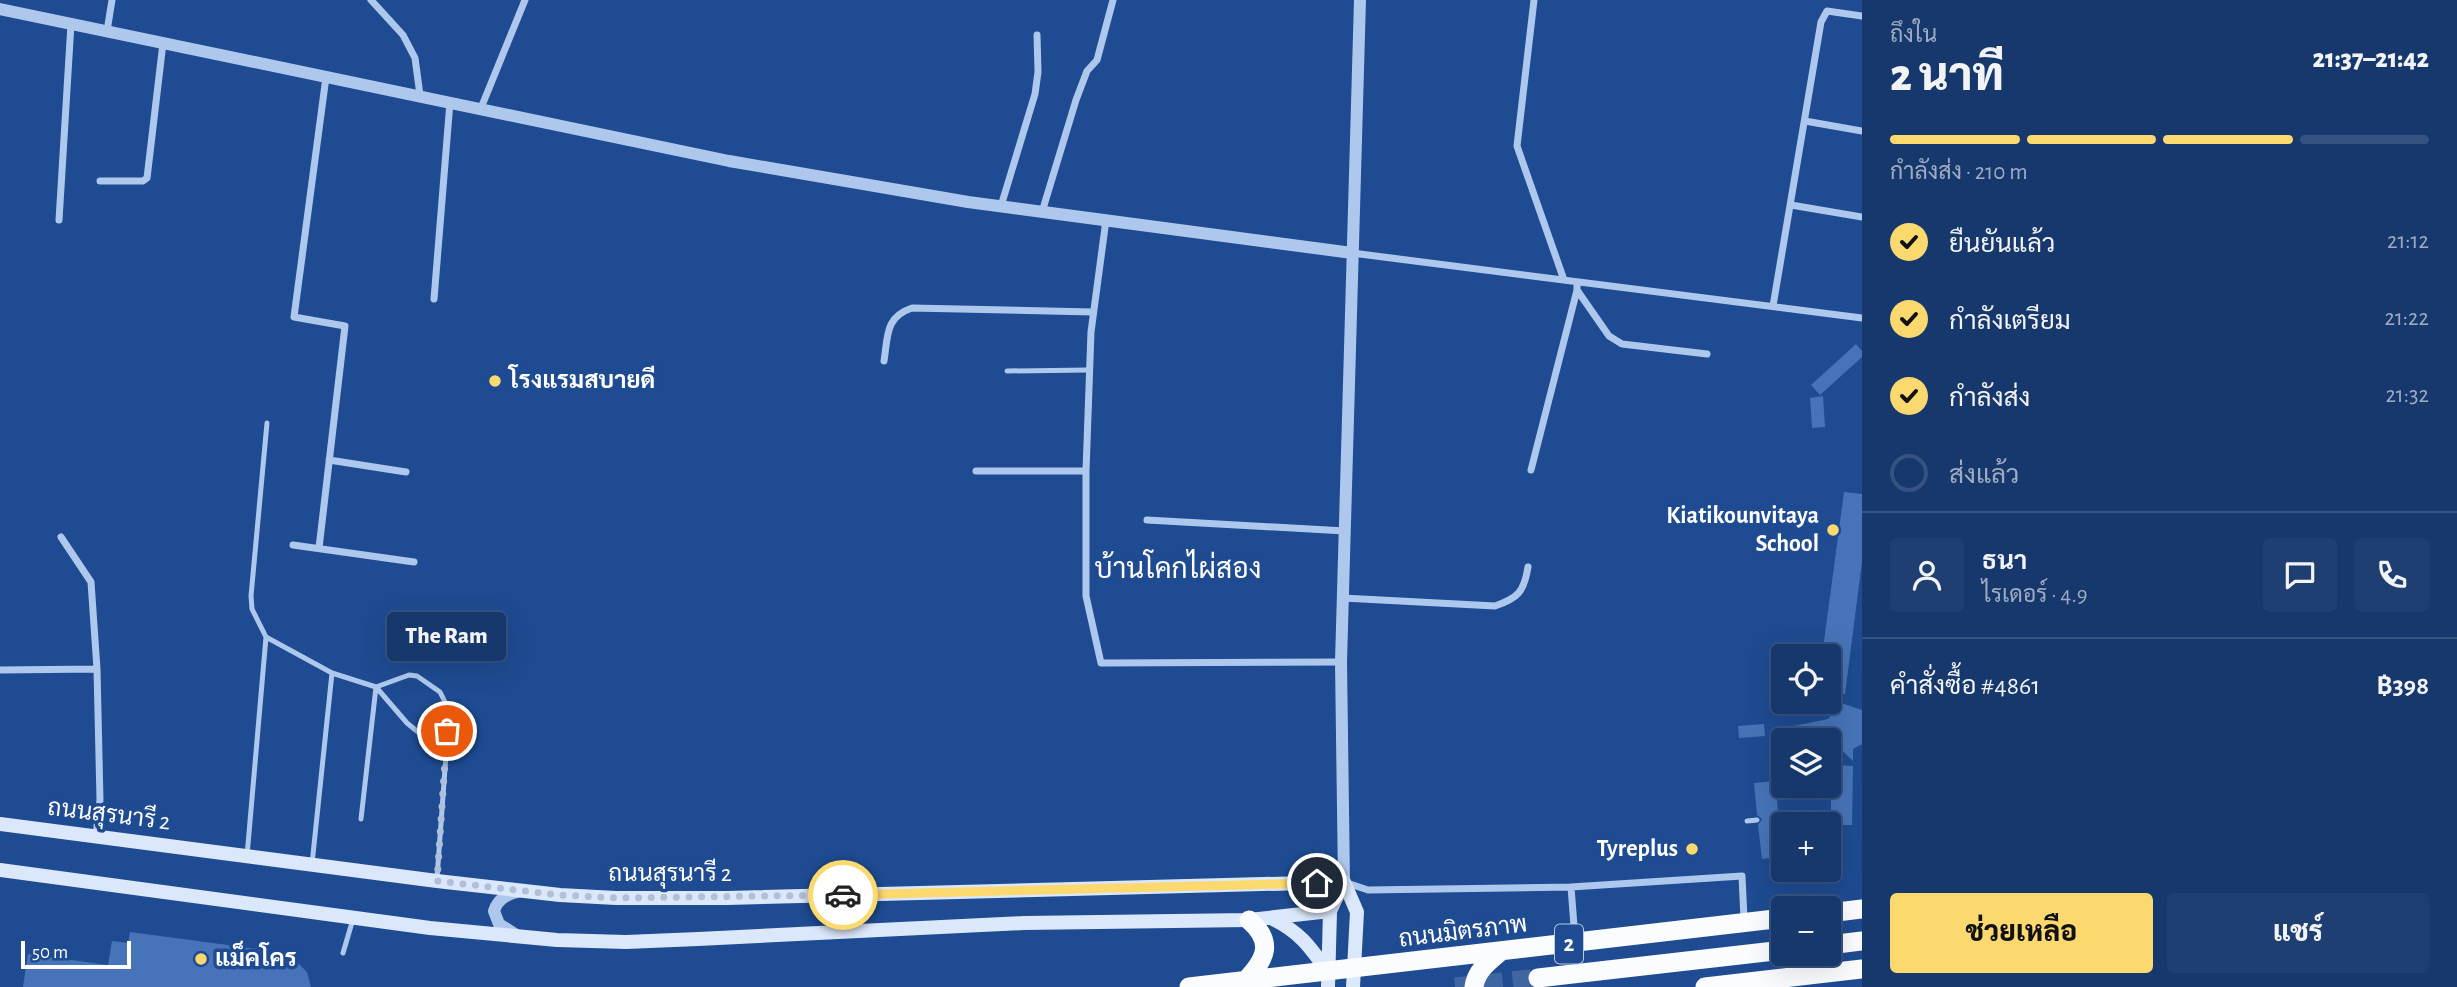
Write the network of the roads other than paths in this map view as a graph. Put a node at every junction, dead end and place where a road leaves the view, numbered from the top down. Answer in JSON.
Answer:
{"nodes":[{"id":1,"x":112,"y":0,"type":"edge"},
{"id":2,"x":371,"y":0,"type":"edge"},
{"id":3,"x":526,"y":0,"type":"edge"},
{"id":4,"x":1113,"y":0,"type":"edge"},
{"id":5,"x":1360,"y":0,"type":"edge"},
{"id":6,"x":1534,"y":0,"type":"edge"},
{"id":7,"x":0,"y":9,"type":"edge"},
{"id":8,"x":1862,"y":16,"type":"edge"},
{"id":9,"x":71,"y":24,"type":"junction"},
{"id":10,"x":107,"y":31,"type":"junction"},
{"id":11,"x":1037,"y":35,"type":"dead end"},
{"id":12,"x":163,"y":43,"type":"junction"},
{"id":13,"x":326,"y":76,"type":"junction"},
{"id":14,"x":420,"y":95,"type":"junction"},
{"id":15,"x":450,"y":101,"type":"junction"},
{"id":16,"x":481,"y":108,"type":"junction"},
{"id":17,"x":1805,"y":121,"type":"junction"},
{"id":18,"x":1862,"y":131,"type":"edge"},
{"id":19,"x":100,"y":181,"type":"dead end"},
{"id":20,"x":1791,"y":205,"type":"junction"},
{"id":21,"x":1001,"y":206,"type":"junction"},
{"id":22,"x":1042,"y":212,"type":"junction"},
{"id":23,"x":1862,"y":217,"type":"edge"},
{"id":24,"x":1106,"y":219,"type":"junction"},
{"id":25,"x":59,"y":220,"type":"dead end"},
{"id":26,"x":1352,"y":253,"type":"junction"},
{"id":27,"x":1564,"y":280,"type":"junction"},
{"id":28,"x":1577,"y":286,"type":"junction"},
{"id":29,"x":434,"y":299,"type":"dead end"},
{"id":30,"x":1773,"y":306,"type":"junction"},
{"id":31,"x":1093,"y":312,"type":"junction"},
{"id":32,"x":1862,"y":318,"type":"edge"},
{"id":33,"x":1707,"y":354,"type":"dead end"},
{"id":34,"x":884,"y":361,"type":"dead end"},
{"id":35,"x":1007,"y":370,"type":"dead end"},
{"id":36,"x":1088,"y":370,"type":"junction"},
{"id":37,"x":267,"y":423,"type":"dead end"},
{"id":38,"x":329,"y":460,"type":"junction"},
{"id":39,"x":1531,"y":470,"type":"dead end"},
{"id":40,"x":976,"y":471,"type":"dead end"},
{"id":41,"x":1086,"y":471,"type":"junction"},
{"id":42,"x":406,"y":472,"type":"dead end"},
{"id":43,"x":1147,"y":520,"type":"dead end"},
{"id":44,"x":1345,"y":531,"type":"junction"},
{"id":45,"x":61,"y":537,"type":"dead end"},
{"id":46,"x":293,"y":545,"type":"dead end"},
{"id":47,"x":320,"y":548,"type":"junction"},
{"id":48,"x":414,"y":562,"type":"dead end"},
{"id":49,"x":1528,"y":567,"type":"dead end"},
{"id":50,"x":1343,"y":598,"type":"junction"},
{"id":51,"x":266,"y":637,"type":"junction"},
{"id":52,"x":1341,"y":662,"type":"junction"},
{"id":53,"x":97,"y":669,"type":"junction"},
{"id":54,"x":0,"y":670,"type":"edge"},
{"id":55,"x":332,"y":673,"type":"junction"},
{"id":56,"x":376,"y":687,"type":"junction"},
{"id":57,"x":446,"y":755,"type":"junction"},
{"id":58,"x":361,"y":819,"type":"dead end"},
{"id":59,"x":1757,"y":820,"type":"dead end"},
{"id":60,"x":1747,"y":821,"type":"dead end"},
{"id":61,"x":0,"y":824,"type":"edge"},
{"id":62,"x":96,"y":836,"type":"junction"},
{"id":63,"x":247,"y":856,"type":"junction"},
{"id":64,"x":312,"y":864,"type":"junction"},
{"id":65,"x":0,"y":870,"type":"edge"},
{"id":66,"x":437,"y":881,"type":"junction"},
{"id":67,"x":1344,"y":882,"type":"junction"},
{"id":68,"x":1571,"y":887,"type":"junction"},
{"id":69,"x":522,"y":891,"type":"junction"},
{"id":70,"x":1862,"y":909,"type":"edge"},
{"id":71,"x":1330,"y":911,"type":"junction"},
{"id":72,"x":1841,"y":912,"type":"edge"},
{"id":73,"x":354,"y":917,"type":"junction"},
{"id":74,"x":1273,"y":919,"type":"junction"},
{"id":75,"x":1249,"y":920,"type":"junction"},
{"id":76,"x":1771,"y":920,"type":"edge"},
{"id":77,"x":1744,"y":923,"type":"junction"},
{"id":78,"x":521,"y":938,"type":"junction"},
{"id":79,"x":1862,"y":941,"type":"edge"},
{"id":80,"x":1575,"y":943,"type":"junction"},
{"id":81,"x":1841,"y":943,"type":"edge"},
{"id":82,"x":1771,"y":951,"type":"edge"},
{"id":83,"x":1500,"y":952,"type":"junction"},
{"id":84,"x":343,"y":953,"type":"dead end"},
{"id":85,"x":1862,"y":969,"type":"edge"},
{"id":86,"x":1354,"y":978,"type":"edge"},
{"id":87,"x":1538,"y":978,"type":"tunnel mouth"},
{"id":88,"x":1245,"y":980,"type":"junction"},
{"id":89,"x":1328,"y":980,"type":"edge"},
{"id":90,"x":1189,"y":987,"type":"edge"},
{"id":91,"x":1474,"y":987,"type":"edge"},
{"id":92,"x":1705,"y":987,"type":"edge"}],
"edges":[{"from":1,"to":10,"type":"street"},
{"from":2,"to":14,"type":"street"},
{"from":3,"to":16,"type":"street"},
{"from":4,"to":22,"type":"street"},
{"from":5,"to":26,"type":"street"},
{"from":6,"to":27,"type":"street"},
{"from":7,"to":9,"type":"street"},
{"from":8,"to":17,"type":"street"},
{"from":9,"to":10,"type":"street"},
{"from":9,"to":25,"type":"street"},
{"from":10,"to":12,"type":"street"},
{"from":11,"to":21,"type":"street"},
{"from":12,"to":13,"type":"street"},
{"from":12,"to":19,"type":"street"},
{"from":13,"to":14,"type":"street"},
{"from":13,"to":38,"type":"street"},
{"from":14,"to":15,"type":"street"},
{"from":15,"to":16,"type":"street"},
{"from":15,"to":29,"type":"street"},
{"from":16,"to":21,"type":"street"},
{"from":17,"to":18,"type":"street"},
{"from":17,"to":20,"type":"street"},
{"from":20,"to":23,"type":"street"},
{"from":20,"to":30,"type":"street"},
{"from":21,"to":22,"type":"street"},
{"from":22,"to":24,"type":"street"},
{"from":24,"to":26,"type":"street"},
{"from":24,"to":31,"type":"street"},
{"from":26,"to":27,"type":"street"},
{"from":26,"to":44,"type":"street"},
{"from":27,"to":28,"type":"street"},
{"from":28,"to":30,"type":"street"},
{"from":28,"to":33,"type":"street"},
{"from":28,"to":39,"type":"street"},
{"from":30,"to":32,"type":"street"},
{"from":31,"to":34,"type":"street"},
{"from":31,"to":36,"type":"street"},
{"from":35,"to":36,"type":"lane"},
{"from":36,"to":41,"type":"street"},
{"from":37,"to":51,"type":"lane"},
{"from":38,"to":42,"type":"street"},
{"from":38,"to":47,"type":"street"},
{"from":40,"to":41,"type":"street"},
{"from":41,"to":52,"type":"street"},
{"from":43,"to":44,"type":"street"},
{"from":44,"to":50,"type":"street"},
{"from":45,"to":53,"type":"street"},
{"from":46,"to":47,"type":"street"},
{"from":47,"to":48,"type":"street"},
{"from":49,"to":50,"type":"street"},
{"from":50,"to":52,"type":"street"},
{"from":51,"to":55,"type":"lane"},
{"from":51,"to":63,"type":"lane"},
{"from":52,"to":67,"type":"street"},
{"from":53,"to":54,"type":"street"},
{"from":53,"to":62,"type":"street"},
{"from":55,"to":56,"type":"lane"},
{"from":55,"to":64,"type":"lane"},
{"from":56,"to":57,"type":"lane"},
{"from":56,"to":57,"type":"lane"},
{"from":56,"to":58,"type":"lane"},
{"from":57,"to":66,"type":"lane"},
{"from":59,"to":60,"type":"lane"},
{"from":61,"to":62,"type":"main road","name":"ถนนสุรนารี 2"},
{"from":62,"to":63,"type":"main road","name":"ถนนสุรนารี 2"},
{"from":63,"to":64,"type":"main road","name":"ถนนสุรนารี 2"},
{"from":64,"to":66,"type":"main road","name":"ถนนสุรนารี 2"},
{"from":65,"to":73,"type":"main road"},
{"from":66,"to":69,"type":"main road","name":"ถนนสุรนารี 2"},
{"from":67,"to":68,"type":"street"},
{"from":67,"to":69,"type":"main road","name":"ถนนสุรนารี 2"},
{"from":67,"to":71,"type":"main road"},
{"from":67,"to":86,"type":"main road"},
{"from":68,"to":77,"type":"street"},
{"from":68,"to":80,"type":"street"},
{"from":69,"to":78,"type":"street"},
{"from":70,"to":72,"type":"highway"},
{"from":71,"to":74,"type":"main road"},
{"from":71,"to":89,"type":"main road"},
{"from":73,"to":78,"type":"main road"},
{"from":73,"to":84,"type":"lane"},
{"from":74,"to":75,"type":"main road"},
{"from":74,"to":89,"type":"main road"},
{"from":75,"to":78,"type":"main road"},
{"from":75,"to":88,"type":"highway"},
{"from":76,"to":77,"type":"highway","name":"ถนนมิตรภาพ","number":"2"},
{"from":77,"to":80,"type":"highway","name":"ถนนมิตรภาพ","number":"2"},
{"from":79,"to":81,"type":"highway"},
{"from":80,"to":83,"type":"highway","name":"ถนนมิตรภาพ","number":"2"},
{"from":82,"to":87,"type":"highway","number":"2"},
{"from":83,"to":86,"type":"highway","name":"ถนนมิตรภาพ","number":"2"},
{"from":83,"to":91,"type":"highway"},
{"from":85,"to":92,"type":"highway"},
{"from":86,"to":89,"type":"highway","name":"ถนนมิตรภาพ","number":"2"},
{"from":88,"to":89,"type":"highway","name":"ถนนมิตรภาพ","number":"2"},
{"from":88,"to":90,"type":"highway","name":"ถนนมิตรภาพ","number":"2"}]}
